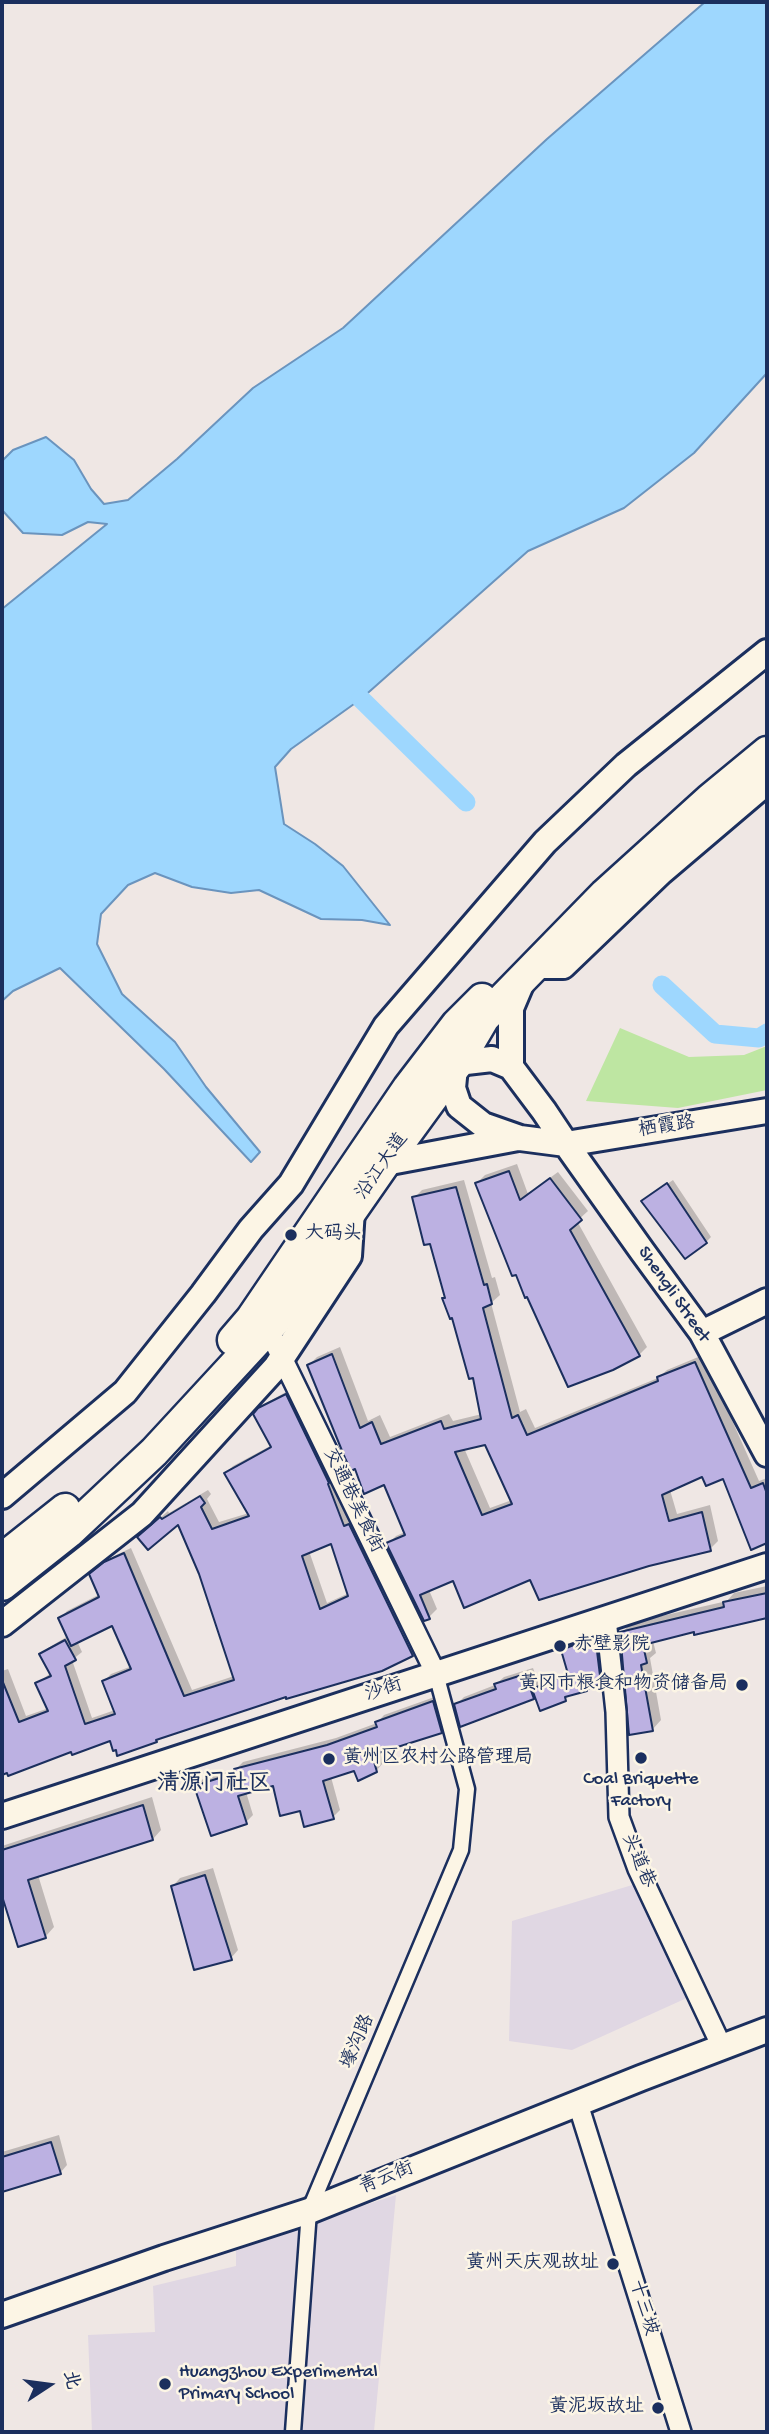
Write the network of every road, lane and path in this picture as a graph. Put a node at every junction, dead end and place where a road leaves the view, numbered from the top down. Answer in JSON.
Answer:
{"nodes":[{"id":1,"x":767,"y":652,"type":"edge"},
{"id":2,"x":767,"y":730,"type":"edge"},
{"id":3,"x":767,"y":752,"type":"edge"},
{"id":4,"x":767,"y":782,"type":"edge"},
{"id":5,"x":530,"y":971,"type":"junction"},
{"id":6,"x":457,"y":1024,"type":"junction"},
{"id":7,"x":454,"y":1067,"type":"junction"},
{"id":8,"x":511,"y":1067,"type":"junction"},
{"id":9,"x":767,"y":1111,"type":"edge"},
{"id":10,"x":520,"y":1138,"type":"junction"},
{"id":11,"x":566,"y":1144,"type":"junction"},
{"id":12,"x":385,"y":1163,"type":"junction"},
{"id":13,"x":352,"y":1210,"type":"junction"},
{"id":14,"x":767,"y":1301,"type":"edge"},
{"id":15,"x":268,"y":1329,"type":"junction"},
{"id":16,"x":702,"y":1333,"type":"junction"},
{"id":17,"x":282,"y":1358,"type":"junction"},
{"id":18,"x":767,"y":1454,"type":"edge"},
{"id":19,"x":2,"y":1496,"type":"edge"},
{"id":20,"x":2,"y":1559,"type":"edge"},
{"id":21,"x":767,"y":1566,"type":"edge"},
{"id":22,"x":2,"y":1585,"type":"edge"},
{"id":23,"x":606,"y":1619,"type":"junction"},
{"id":24,"x":2,"y":1624,"type":"edge"},
{"id":25,"x":436,"y":1674,"type":"junction"},
{"id":26,"x":2,"y":1816,"type":"edge"},
{"id":27,"x":767,"y":2030,"type":"edge"},
{"id":28,"x":722,"y":2047,"type":"junction"},
{"id":29,"x":578,"y":2104,"type":"junction"},
{"id":30,"x":309,"y":2211,"type":"junction"},
{"id":31,"x":2,"y":2315,"type":"edge"},
{"id":32,"x":293,"y":2432,"type":"edge"},
{"id":33,"x":681,"y":2432,"type":"edge"}],
"edges":[{"from":1,"to":19,"type":"street"},
{"from":2,"to":6,"type":"main road","name":"沿江大道"},
{"from":3,"to":5,"type":"main road","name":"沿江大道"},
{"from":4,"to":5,"type":"street"},
{"from":5,"to":7,"type":"main road","name":"沿江大道"},
{"from":5,"to":8,"type":"street"},
{"from":6,"to":7,"type":"street"},
{"from":6,"to":20,"type":"main road","name":"沿江大道"},
{"from":7,"to":8,"type":"street"},
{"from":7,"to":10,"type":"street"},
{"from":7,"to":12,"type":"main road","name":"沿江大道"},
{"from":8,"to":11,"type":"street","name":"Shengli Street"},
{"from":9,"to":11,"type":"street","name":"栖霞路"},
{"from":10,"to":11,"type":"street","name":"栖霞路"},
{"from":10,"to":12,"type":"street"},
{"from":11,"to":16,"type":"street","name":"Shengli Street"},
{"from":12,"to":13,"type":"main road","name":"沿江大道"},
{"from":13,"to":15,"type":"main road","name":"沿江大道"},
{"from":13,"to":17,"type":"street"},
{"from":14,"to":16,"type":"street"},
{"from":15,"to":17,"type":"street","name":"交通巷美食街"},
{"from":15,"to":22,"type":"main road","name":"沿江大道"},
{"from":16,"to":18,"type":"street","name":"Shengli Street"},
{"from":17,"to":24,"type":"street"},
{"from":17,"to":25,"type":"street","name":"交通巷美食街"},
{"from":21,"to":23,"type":"street","name":"沙街"},
{"from":23,"to":25,"type":"street","name":"沙街"},
{"from":23,"to":28,"type":"street","name":"头道巷"},
{"from":25,"to":26,"type":"street","name":"沙街"},
{"from":25,"to":30,"type":"street","name":"壕沟路"},
{"from":27,"to":28,"type":"street","name":"青云街"},
{"from":28,"to":29,"type":"street","name":"青云街"},
{"from":29,"to":30,"type":"street","name":"青云街"},
{"from":29,"to":33,"type":"street","name":"十三坡"},
{"from":30,"to":31,"type":"street","name":"青云街"},
{"from":30,"to":32,"type":"street","name":"壕沟路"}]}
